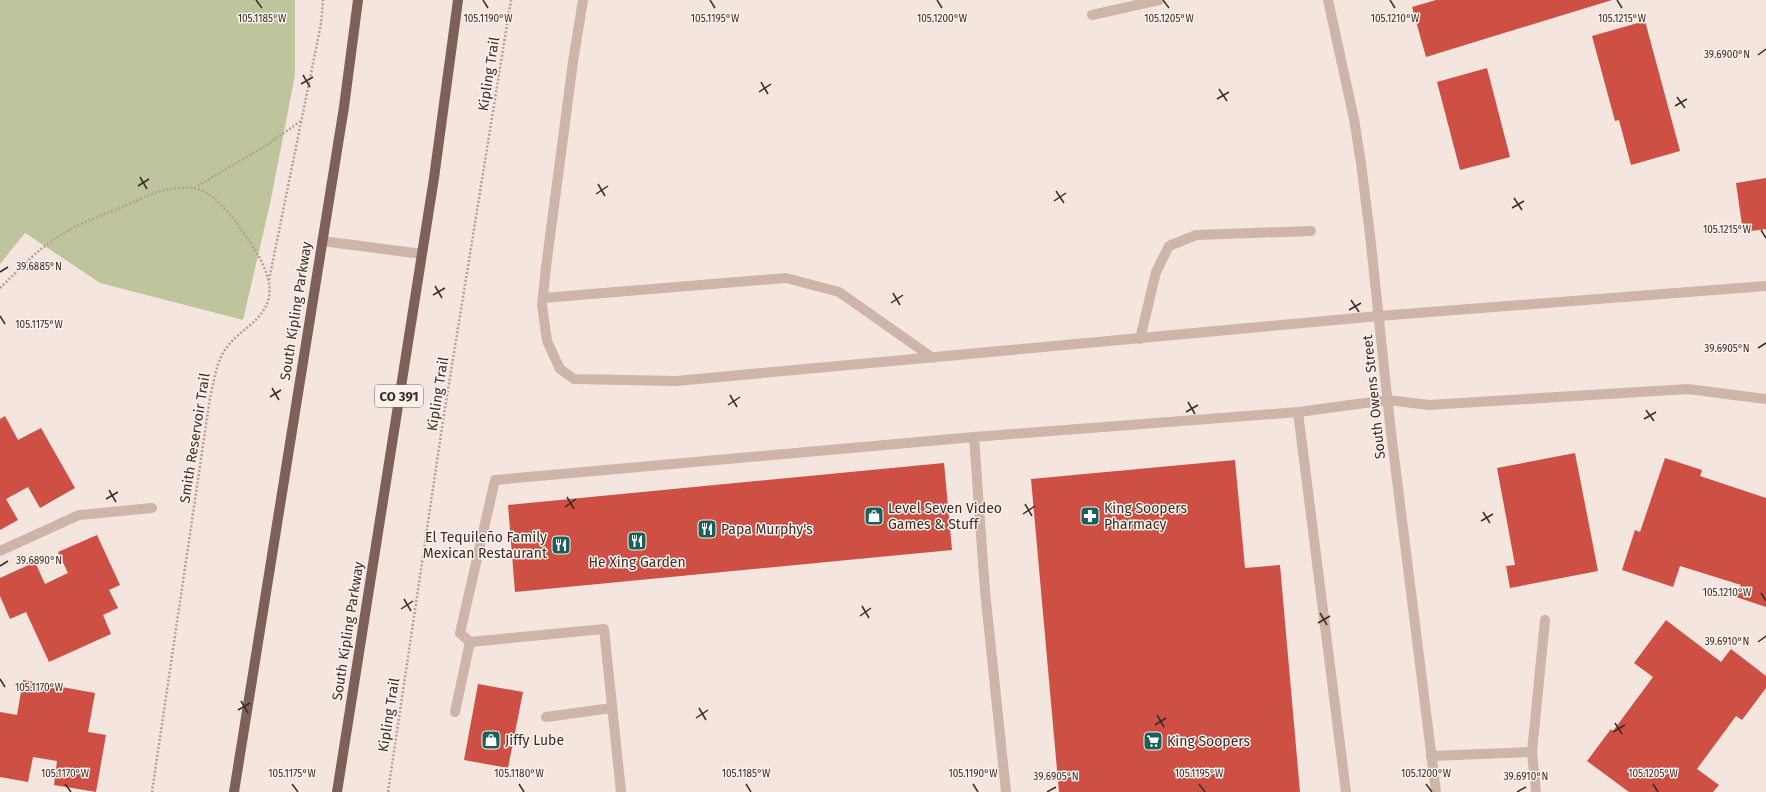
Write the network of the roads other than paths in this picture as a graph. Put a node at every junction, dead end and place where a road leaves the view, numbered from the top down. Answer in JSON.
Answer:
{"nodes":[{"id":1,"x":358,"y":0,"type":"edge"},
{"id":2,"x":458,"y":0,"type":"edge"},
{"id":3,"x":583,"y":0,"type":"edge"},
{"id":4,"x":1159,"y":0,"type":"edge"},
{"id":5,"x":1328,"y":0,"type":"edge"},
{"id":6,"x":1092,"y":15,"type":"dead end"},
{"id":7,"x":1311,"y":231,"type":"dead end"},
{"id":8,"x":322,"y":241,"type":"junction"},
{"id":9,"x":422,"y":254,"type":"junction"},
{"id":10,"x":1766,"y":286,"type":"edge"},
{"id":11,"x":543,"y":298,"type":"junction"},
{"id":12,"x":1379,"y":316,"type":"junction"},
{"id":13,"x":1140,"y":339,"type":"junction"},
{"id":14,"x":933,"y":358,"type":"junction"},
{"id":15,"x":1766,"y":399,"type":"edge"},
{"id":16,"x":1388,"y":400,"type":"junction"},
{"id":17,"x":1298,"y":412,"type":"junction"},
{"id":18,"x":974,"y":437,"type":"junction"},
{"id":19,"x":152,"y":508,"type":"dead end"},
{"id":20,"x":0,"y":551,"type":"edge"},
{"id":21,"x":1545,"y":620,"type":"dead end"},
{"id":22,"x":470,"y":642,"type":"junction"},
{"id":23,"x":612,"y":708,"type":"junction"},
{"id":24,"x":455,"y":712,"type":"dead end"},
{"id":25,"x":546,"y":717,"type":"dead end"},
{"id":26,"x":1532,"y":752,"type":"junction"},
{"id":27,"x":1431,"y":756,"type":"junction"},
{"id":28,"x":234,"y":792,"type":"edge"},
{"id":29,"x":337,"y":792,"type":"edge"},
{"id":30,"x":621,"y":792,"type":"edge"},
{"id":31,"x":1006,"y":792,"type":"edge"},
{"id":32,"x":1346,"y":792,"type":"edge"},
{"id":33,"x":1436,"y":792,"type":"edge"},
{"id":34,"x":1536,"y":792,"type":"edge"}],
"edges":[{"from":1,"to":8,"type":"main road","name":"South Kipling Parkway"},
{"from":2,"to":9,"type":"main road","name":"South Kipling Parkway","number":"CO 391"},
{"from":3,"to":11,"type":"street"},
{"from":4,"to":6,"type":"street"},
{"from":5,"to":12,"type":"street","name":"South Owens Street"},
{"from":7,"to":13,"type":"street"},
{"from":8,"to":9,"type":"street"},
{"from":8,"to":28,"type":"main road","name":"South Kipling Parkway"},
{"from":9,"to":29,"type":"main road","name":"South Kipling Parkway","number":"CO 391"},
{"from":10,"to":12,"type":"street"},
{"from":11,"to":14,"type":"street"},
{"from":11,"to":14,"type":"street"},
{"from":12,"to":13,"type":"street"},
{"from":12,"to":16,"type":"street","name":"South Owens Street"},
{"from":13,"to":14,"type":"street"},
{"from":15,"to":16,"type":"street"},
{"from":16,"to":17,"type":"street"},
{"from":16,"to":27,"type":"street","name":"South Owens Street"},
{"from":17,"to":18,"type":"street"},
{"from":17,"to":32,"type":"street"},
{"from":18,"to":22,"type":"street"},
{"from":18,"to":31,"type":"street"},
{"from":19,"to":20,"type":"street"},
{"from":21,"to":26,"type":"street"},
{"from":22,"to":23,"type":"street"},
{"from":22,"to":24,"type":"street"},
{"from":23,"to":25,"type":"street"},
{"from":23,"to":30,"type":"street"},
{"from":26,"to":27,"type":"street"},
{"from":26,"to":34,"type":"street"},
{"from":27,"to":33,"type":"street","name":"South Owens Street"}]}
